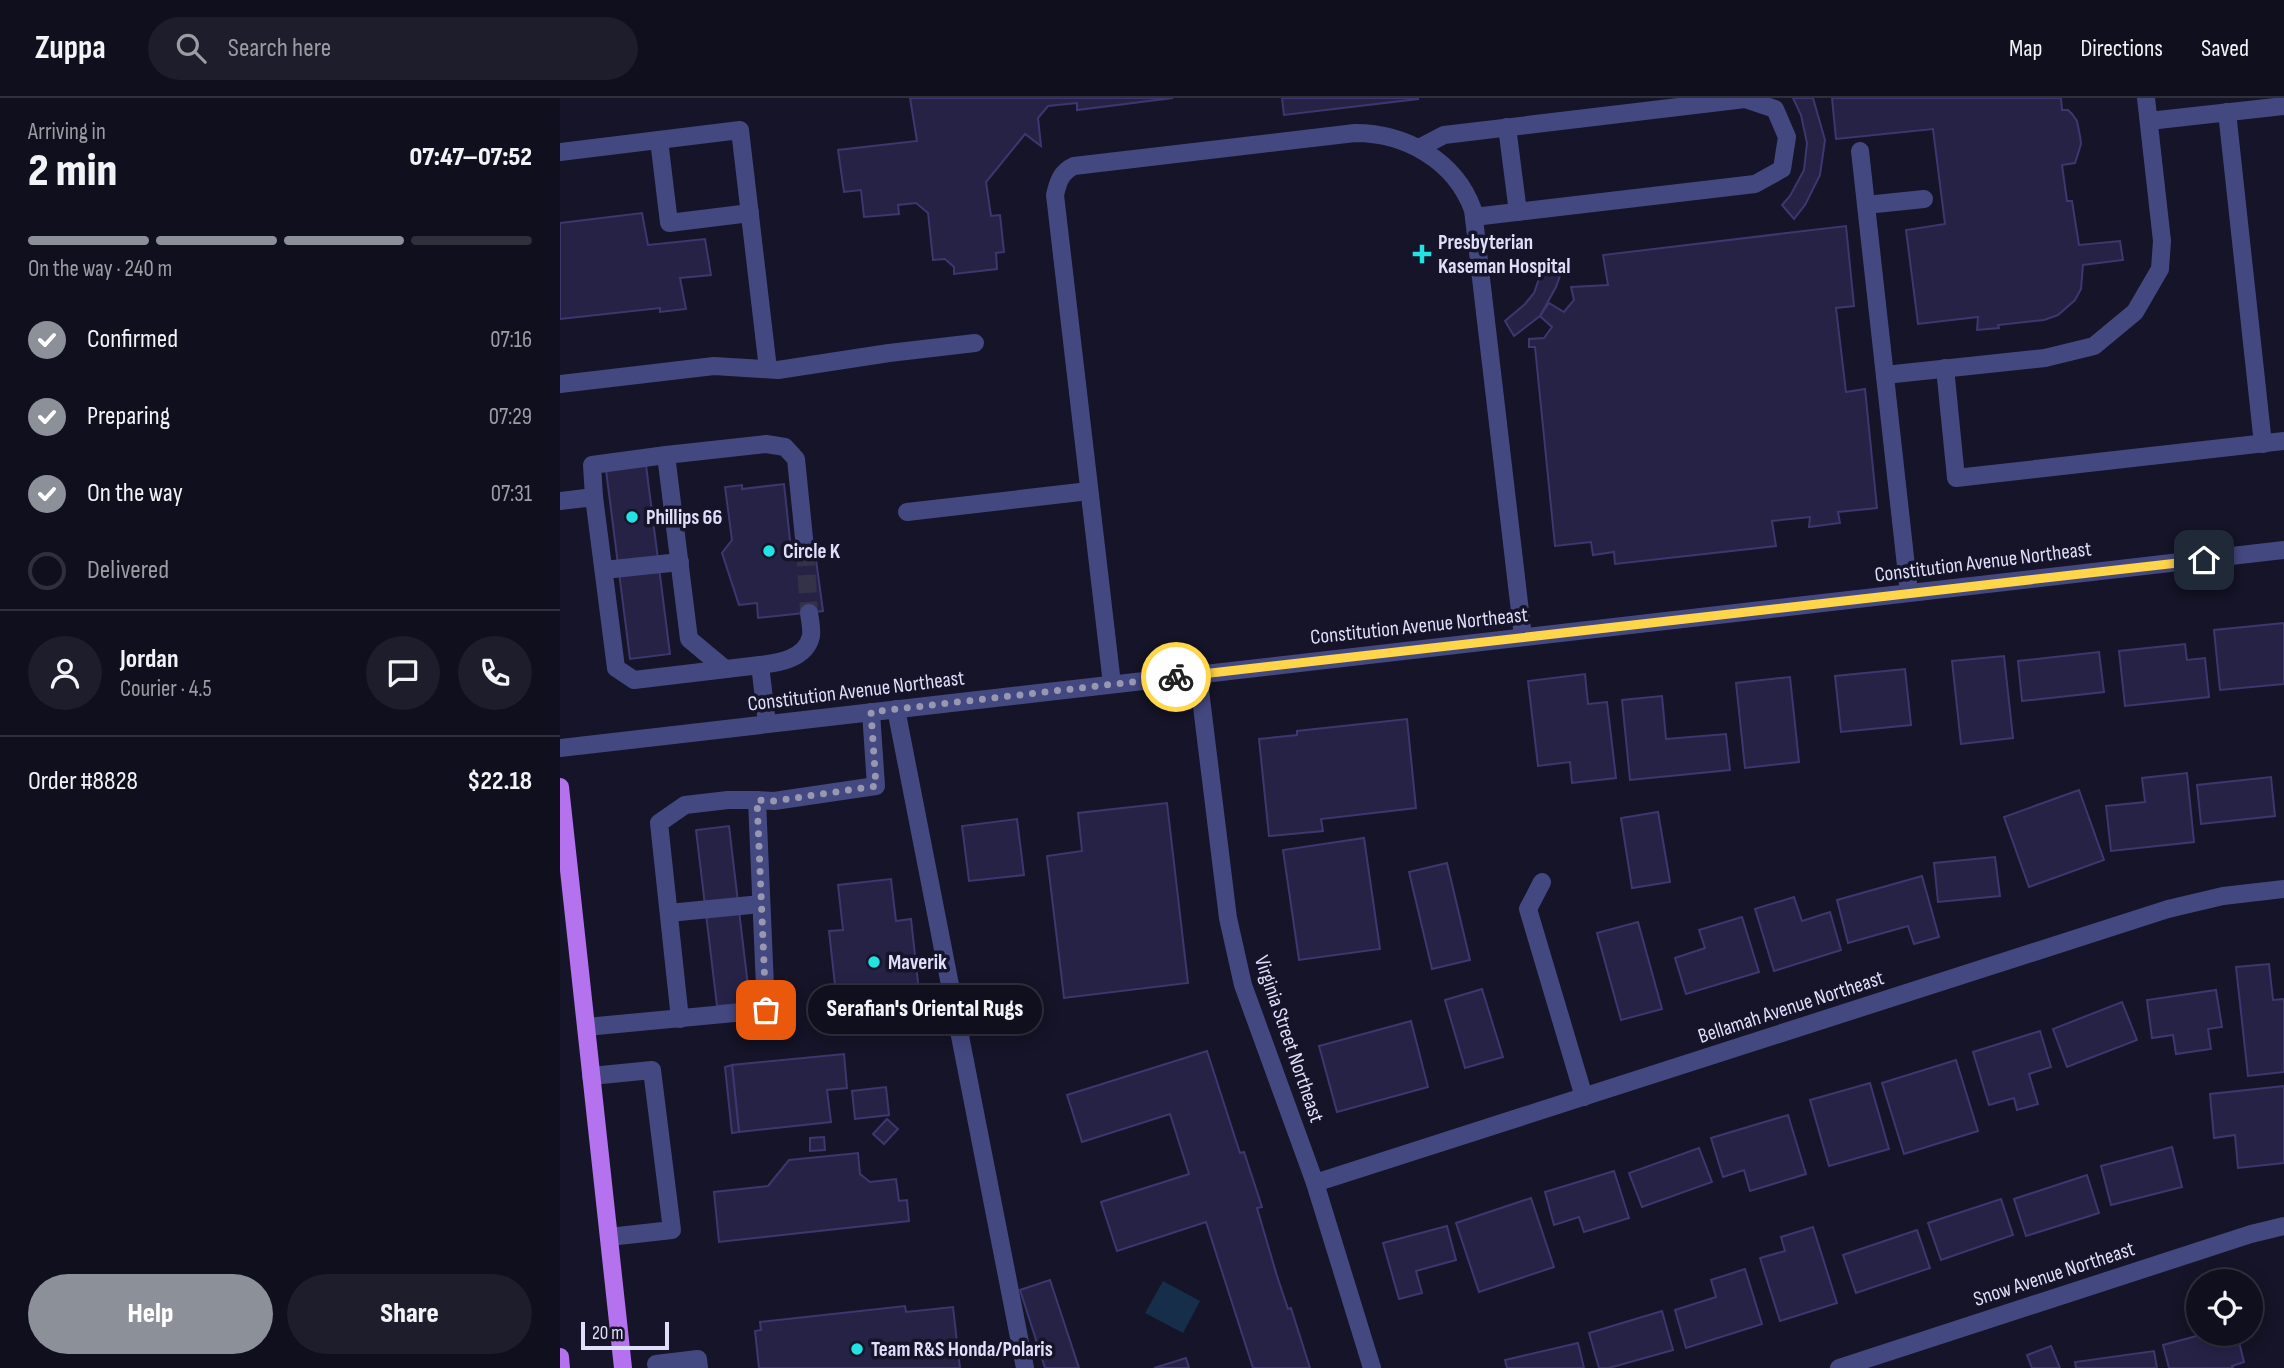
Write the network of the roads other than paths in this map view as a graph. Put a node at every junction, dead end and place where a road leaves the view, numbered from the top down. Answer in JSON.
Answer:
{"nodes":[{"id":1,"x":2146,"y":98,"type":"edge"},
{"id":2,"x":2254,"y":103,"type":"edge"},
{"id":3,"x":2284,"y":106,"type":"edge"},
{"id":4,"x":2227,"y":112,"type":"junction"},
{"id":5,"x":2149,"y":121,"type":"junction"},
{"id":6,"x":1507,"y":127,"type":"junction"},
{"id":7,"x":659,"y":140,"type":"junction"},
{"id":8,"x":1419,"y":148,"type":"junction"},
{"id":9,"x":1860,"y":151,"type":"dead end"},
{"id":10,"x":560,"y":152,"type":"edge"},
{"id":11,"x":1924,"y":199,"type":"dead end"},
{"id":12,"x":1866,"y":205,"type":"junction"},
{"id":13,"x":1518,"y":212,"type":"junction"},
{"id":14,"x":750,"y":213,"type":"junction"},
{"id":15,"x":1474,"y":217,"type":"junction"},
{"id":16,"x":975,"y":343,"type":"dead end"},
{"id":17,"x":1945,"y":368,"type":"junction"},
{"id":18,"x":768,"y":369,"type":"junction"},
{"id":19,"x":1885,"y":375,"type":"junction"},
{"id":20,"x":560,"y":384,"type":"edge"},
{"id":21,"x":2284,"y":442,"type":"edge"},
{"id":22,"x":2263,"y":444,"type":"junction"},
{"id":23,"x":666,"y":455,"type":"junction"},
{"id":24,"x":1089,"y":491,"type":"junction"},
{"id":25,"x":594,"y":497,"type":"junction"},
{"id":26,"x":560,"y":501,"type":"edge"},
{"id":27,"x":907,"y":512,"type":"dead end"},
{"id":28,"x":805,"y":548,"type":"tunnel mouth"},
{"id":29,"x":2284,"y":550,"type":"edge"},
{"id":30,"x":680,"y":562,"type":"junction"},
{"id":31,"x":604,"y":570,"type":"junction"},
{"id":32,"x":1909,"y":593,"type":"junction"},
{"id":33,"x":809,"y":613,"type":"tunnel mouth"},
{"id":34,"x":1523,"y":637,"type":"junction"},
{"id":35,"x":760,"y":665,"type":"junction"},
{"id":36,"x":725,"y":669,"type":"junction"},
{"id":37,"x":1198,"y":674,"type":"junction"},
{"id":38,"x":1112,"y":684,"type":"junction"},
{"id":39,"x":896,"y":709,"type":"junction"},
{"id":40,"x":871,"y":712,"type":"junction"},
{"id":41,"x":767,"y":724,"type":"junction"},
{"id":42,"x":560,"y":748,"type":"edge"},
{"id":43,"x":560,"y":787,"type":"edge"},
{"id":44,"x":757,"y":800,"type":"junction"},
{"id":45,"x":1542,"y":882,"type":"dead end"},
{"id":46,"x":2284,"y":889,"type":"edge"},
{"id":47,"x":761,"y":904,"type":"junction"},
{"id":48,"x":669,"y":914,"type":"junction"},
{"id":49,"x":680,"y":1019,"type":"junction"},
{"id":50,"x":586,"y":1027,"type":"junction"},
{"id":51,"x":591,"y":1076,"type":"junction"},
{"id":52,"x":1584,"y":1097,"type":"junction"},
{"id":53,"x":1315,"y":1183,"type":"junction"},
{"id":54,"x":2284,"y":1226,"type":"edge"},
{"id":55,"x":609,"y":1237,"type":"junction"},
{"id":56,"x":560,"y":1357,"type":"edge"},
{"id":57,"x":656,"y":1364,"type":"dead end"},
{"id":58,"x":561,"y":1368,"type":"edge"},
{"id":59,"x":624,"y":1368,"type":"edge"},
{"id":60,"x":699,"y":1368,"type":"edge"},
{"id":61,"x":1025,"y":1368,"type":"edge"},
{"id":62,"x":1372,"y":1368,"type":"edge"},
{"id":63,"x":1839,"y":1368,"type":"edge"}],
"edges":[{"from":1,"to":5,"type":"street"},
{"from":2,"to":3,"type":"street"},
{"from":2,"to":4,"type":"street"},
{"from":4,"to":5,"type":"street"},
{"from":4,"to":22,"type":"street"},
{"from":5,"to":17,"type":"street"},
{"from":6,"to":8,"type":"street"},
{"from":6,"to":13,"type":"street"},
{"from":6,"to":13,"type":"street"},
{"from":7,"to":10,"type":"street"},
{"from":7,"to":14,"type":"street"},
{"from":7,"to":14,"type":"street"},
{"from":8,"to":15,"type":"street"},
{"from":8,"to":24,"type":"street"},
{"from":9,"to":12,"type":"street"},
{"from":11,"to":12,"type":"street"},
{"from":12,"to":19,"type":"street"},
{"from":13,"to":15,"type":"street"},
{"from":14,"to":18,"type":"street"},
{"from":15,"to":34,"type":"street"},
{"from":16,"to":18,"type":"street"},
{"from":17,"to":19,"type":"street"},
{"from":17,"to":22,"type":"street"},
{"from":18,"to":20,"type":"street"},
{"from":19,"to":32,"type":"street"},
{"from":21,"to":22,"type":"street"},
{"from":23,"to":25,"type":"street"},
{"from":23,"to":28,"type":"street"},
{"from":23,"to":30,"type":"street"},
{"from":24,"to":27,"type":"street"},
{"from":24,"to":38,"type":"street"},
{"from":25,"to":26,"type":"street"},
{"from":25,"to":31,"type":"street"},
{"from":29,"to":32,"type":"street","name":"Constitution Avenue Northeast"},
{"from":30,"to":31,"type":"street"},
{"from":30,"to":36,"type":"street"},
{"from":31,"to":36,"type":"street"},
{"from":32,"to":34,"type":"street","name":"Constitution Avenue Northeast"},
{"from":33,"to":35,"type":"street"},
{"from":34,"to":37,"type":"street","name":"Constitution Avenue Northeast"},
{"from":35,"to":36,"type":"street"},
{"from":35,"to":41,"type":"street"},
{"from":37,"to":38,"type":"street","name":"Constitution Avenue Northeast"},
{"from":37,"to":53,"type":"street","name":"Virginia Street Northeast"},
{"from":38,"to":39,"type":"street","name":"Constitution Avenue Northeast"},
{"from":39,"to":40,"type":"street","name":"Constitution Avenue Northeast"},
{"from":39,"to":61,"type":"street"},
{"from":40,"to":41,"type":"street","name":"Constitution Avenue Northeast"},
{"from":40,"to":44,"type":"street"},
{"from":41,"to":42,"type":"street","name":"Constitution Avenue Northeast"},
{"from":43,"to":50,"type":"main road"},
{"from":44,"to":47,"type":"street"},
{"from":44,"to":48,"type":"street"},
{"from":45,"to":52,"type":"street"},
{"from":46,"to":52,"type":"street","name":"Bellamah Avenue Northeast"},
{"from":47,"to":48,"type":"street"},
{"from":47,"to":49,"type":"street"},
{"from":48,"to":49,"type":"street"},
{"from":49,"to":50,"type":"street"},
{"from":50,"to":51,"type":"main road"},
{"from":51,"to":55,"type":"main road"},
{"from":51,"to":55,"type":"street"},
{"from":52,"to":53,"type":"street","name":"Bellamah Avenue Northeast"},
{"from":53,"to":62,"type":"street","name":"Virginia Street Northeast"},
{"from":54,"to":63,"type":"street","name":"Snow Avenue Northeast"},
{"from":55,"to":59,"type":"main road"},
{"from":56,"to":58,"type":"main road"},
{"from":57,"to":60,"type":"street"}]}
